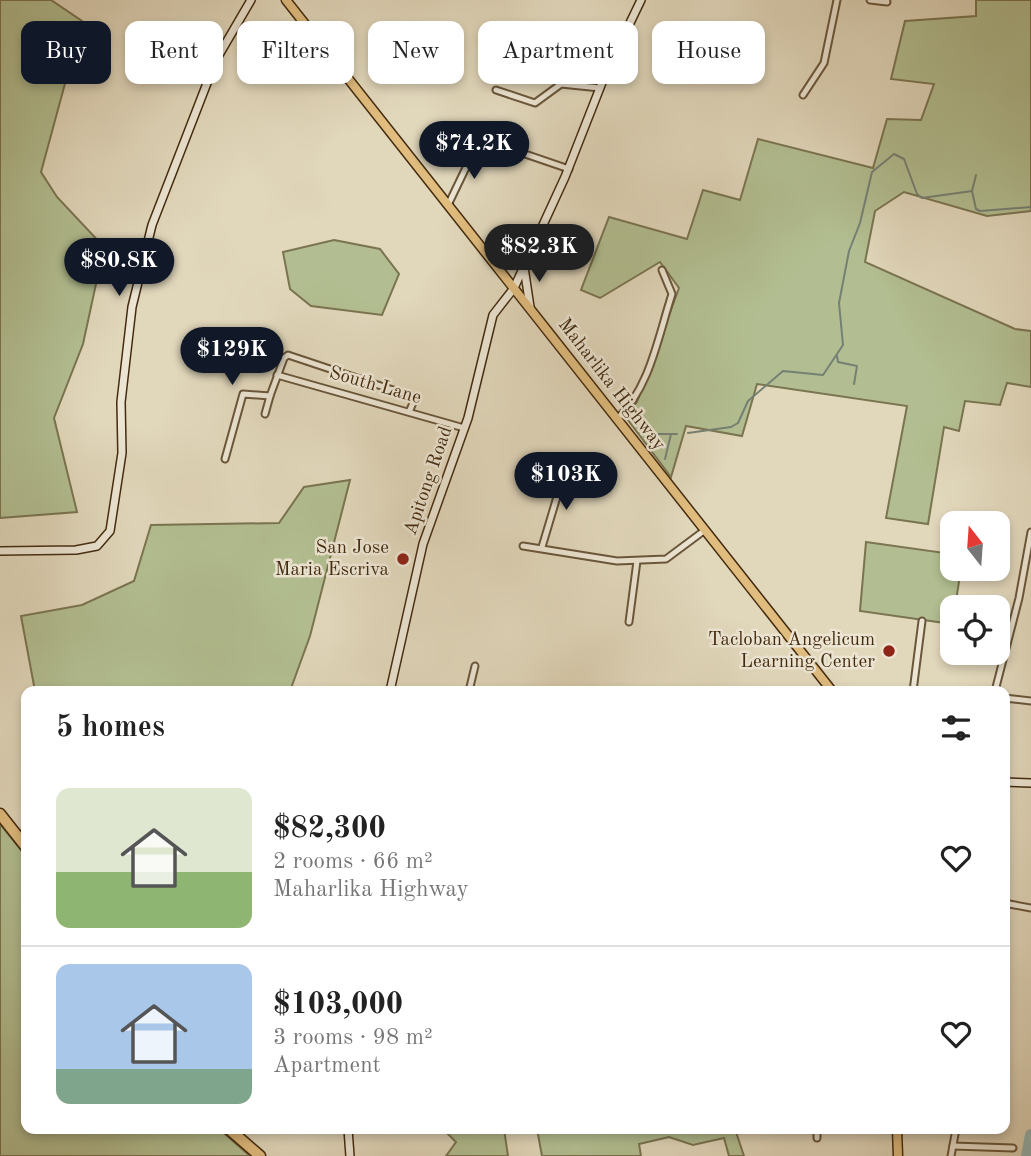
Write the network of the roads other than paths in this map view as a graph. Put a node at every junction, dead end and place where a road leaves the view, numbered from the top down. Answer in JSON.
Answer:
{"nodes":[{"id":1,"x":251,"y":0,"type":"edge"},
{"id":2,"x":286,"y":0,"type":"edge"},
{"id":3,"x":641,"y":0,"type":"edge"},
{"id":4,"x":837,"y":0,"type":"edge"},
{"id":5,"x":870,"y":0,"type":"edge"},
{"id":6,"x":887,"y":2,"type":"dead end"},
{"id":7,"x":600,"y":88,"type":"junction"},
{"id":8,"x":496,"y":90,"type":"dead end"},
{"id":9,"x":803,"y":95,"type":"dead end"},
{"id":10,"x":569,"y":169,"type":"junction"},
{"id":11,"x":448,"y":205,"type":"junction"},
{"id":12,"x":524,"y":263,"type":"junction"},
{"id":13,"x":662,"y":270,"type":"dead end"},
{"id":14,"x":514,"y":288,"type":"junction"},
{"id":15,"x":531,"y":309,"type":"junction"},
{"id":16,"x":277,"y":375,"type":"junction"},
{"id":17,"x":270,"y":396,"type":"junction"},
{"id":18,"x":409,"y":412,"type":"junction"},
{"id":19,"x":265,"y":414,"type":"dead end"},
{"id":20,"x":617,"y":419,"type":"junction"},
{"id":21,"x":464,"y":428,"type":"junction"},
{"id":22,"x":225,"y":459,"type":"dead end"},
{"id":23,"x":565,"y":470,"type":"dead end"},
{"id":24,"x":705,"y":530,"type":"junction"},
{"id":25,"x":1031,"y":532,"type":"edge"},
{"id":26,"x":523,"y":545,"type":"dead end"},
{"id":27,"x":542,"y":547,"type":"junction"},
{"id":28,"x":0,"y":551,"type":"edge"},
{"id":29,"x":637,"y":561,"type":"junction"},
{"id":30,"x":922,"y":621,"type":"dead end"},
{"id":31,"x":629,"y":622,"type":"dead end"},
{"id":32,"x":475,"y":666,"type":"dead end"},
{"id":33,"x":391,"y":686,"type":"edge"},
{"id":34,"x":471,"y":686,"type":"edge"},
{"id":35,"x":830,"y":686,"type":"edge"},
{"id":36,"x":914,"y":686,"type":"edge"},
{"id":37,"x":997,"y":686,"type":"edge"},
{"id":38,"x":1010,"y":699,"type":"edge"},
{"id":39,"x":1031,"y":701,"type":"edge"},
{"id":40,"x":1010,"y":782,"type":"edge"},
{"id":41,"x":1031,"y":783,"type":"edge"},
{"id":42,"x":0,"y":814,"type":"edge"},
{"id":43,"x":21,"y":841,"type":"edge"},
{"id":44,"x":1010,"y":904,"type":"edge"},
{"id":45,"x":1031,"y":908,"type":"edge"},
{"id":46,"x":235,"y":1134,"type":"edge"},
{"id":47,"x":348,"y":1134,"type":"edge"},
{"id":48,"x":817,"y":1134,"type":"edge"},
{"id":49,"x":897,"y":1134,"type":"edge"},
{"id":50,"x":955,"y":1134,"type":"edge"},
{"id":51,"x":817,"y":1138,"type":"dead end"},
{"id":52,"x":953,"y":1146,"type":"junction"},
{"id":53,"x":1013,"y":1148,"type":"dead end"},
{"id":54,"x":260,"y":1156,"type":"edge"},
{"id":55,"x":350,"y":1156,"type":"edge"},
{"id":56,"x":898,"y":1156,"type":"edge"},
{"id":57,"x":951,"y":1156,"type":"edge"}],
"edges":[{"from":1,"to":28,"type":"street"},
{"from":2,"to":11,"type":"main road","name":"Maharlika Highway"},
{"from":3,"to":7,"type":"street","name":"Apitong Road"},
{"from":4,"to":9,"type":"street"},
{"from":5,"to":6,"type":"street"},
{"from":7,"to":8,"type":"street"},
{"from":7,"to":10,"type":"street","name":"Apitong Road"},
{"from":10,"to":11,"type":"street"},
{"from":10,"to":12,"type":"street","name":"Apitong Road"},
{"from":11,"to":14,"type":"main road","name":"Maharlika Highway"},
{"from":12,"to":14,"type":"street","name":"Apitong Road"},
{"from":12,"to":15,"type":"street"},
{"from":13,"to":20,"type":"street"},
{"from":14,"to":15,"type":"main road","name":"Maharlika Highway"},
{"from":14,"to":21,"type":"street","name":"Apitong Road"},
{"from":15,"to":20,"type":"main road","name":"Maharlika Highway"},
{"from":16,"to":17,"type":"street"},
{"from":16,"to":18,"type":"street","name":"South Lane"},
{"from":16,"to":18,"type":"street"},
{"from":17,"to":19,"type":"street"},
{"from":17,"to":22,"type":"street"},
{"from":18,"to":21,"type":"street","name":"South Lane"},
{"from":20,"to":24,"type":"main road","name":"Maharlika Highway"},
{"from":21,"to":33,"type":"street","name":"Apitong Road"},
{"from":23,"to":27,"type":"street"},
{"from":24,"to":29,"type":"street"},
{"from":24,"to":35,"type":"main road","name":"Maharlika Highway"},
{"from":25,"to":37,"type":"street"},
{"from":26,"to":27,"type":"street"},
{"from":27,"to":29,"type":"street"},
{"from":29,"to":31,"type":"street"},
{"from":30,"to":36,"type":"street"},
{"from":32,"to":34,"type":"street"},
{"from":38,"to":39,"type":"street"},
{"from":40,"to":41,"type":"street"},
{"from":42,"to":43,"type":"highway"},
{"from":44,"to":45,"type":"street"},
{"from":46,"to":54,"type":"highway"},
{"from":47,"to":55,"type":"street"},
{"from":48,"to":51,"type":"street"},
{"from":49,"to":56,"type":"main road"},
{"from":50,"to":52,"type":"street"},
{"from":52,"to":53,"type":"street"},
{"from":52,"to":57,"type":"street"}]}
